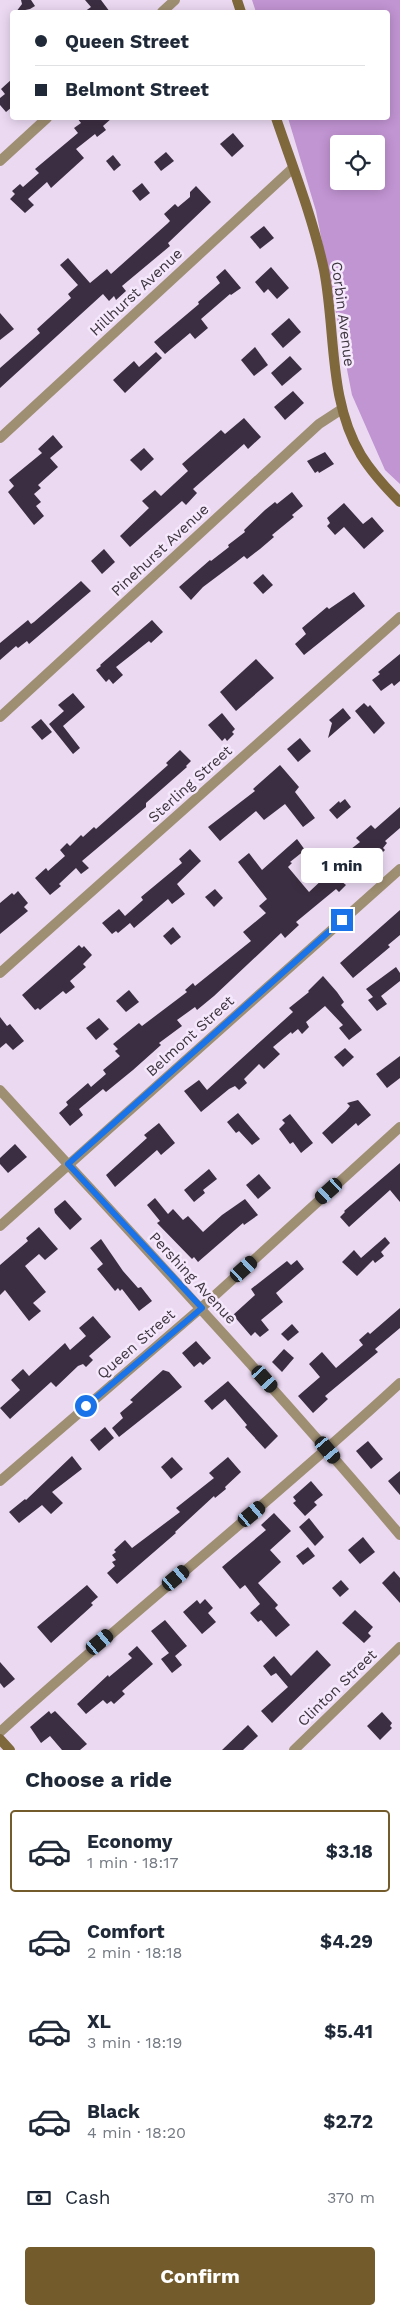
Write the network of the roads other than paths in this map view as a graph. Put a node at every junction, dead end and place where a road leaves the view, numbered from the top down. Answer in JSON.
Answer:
{"nodes":[{"id":1,"x":175,"y":0,"type":"edge"},
{"id":2,"x":164,"y":10,"type":"edge"},
{"id":3,"x":45,"y":120,"type":"edge"},
{"id":4,"x":277,"y":120,"type":"edge"},
{"id":5,"x":0,"y":161,"type":"edge"},
{"id":6,"x":293,"y":168,"type":"junction"},
{"id":7,"x":342,"y":409,"type":"junction"},
{"id":8,"x":0,"y":438,"type":"edge"},
{"id":9,"x":400,"y":502,"type":"edge"},
{"id":10,"x":400,"y":617,"type":"edge"},
{"id":11,"x":0,"y":717,"type":"edge"},
{"id":12,"x":400,"y":869,"type":"edge"},
{"id":13,"x":0,"y":973,"type":"edge"},
{"id":14,"x":0,"y":1090,"type":"edge"},
{"id":15,"x":400,"y":1127,"type":"edge"},
{"id":16,"x":68,"y":1164,"type":"junction"},
{"id":17,"x":0,"y":1226,"type":"edge"},
{"id":18,"x":202,"y":1308,"type":"junction"},
{"id":19,"x":400,"y":1383,"type":"edge"},
{"id":20,"x":328,"y":1450,"type":"junction"},
{"id":21,"x":0,"y":1481,"type":"edge"},
{"id":22,"x":400,"y":1535,"type":"edge"},
{"id":23,"x":400,"y":1647,"type":"edge"},
{"id":24,"x":0,"y":1732,"type":"edge"},
{"id":25,"x":0,"y":1739,"type":"edge"},
{"id":26,"x":10,"y":1750,"type":"edge"},
{"id":27,"x":294,"y":1750,"type":"edge"}],
"edges":[{"from":1,"to":2,"type":"street"},
{"from":3,"to":5,"type":"street"},
{"from":4,"to":6,"type":"main road","name":"Corbin Avenue"},
{"from":6,"to":7,"type":"main road","name":"Corbin Avenue"},
{"from":6,"to":8,"type":"street","name":"Hillhurst Avenue"},
{"from":7,"to":9,"type":"main road","name":"Corbin Avenue"},
{"from":7,"to":11,"type":"street","name":"Pinehurst Avenue"},
{"from":10,"to":13,"type":"street","name":"Sterling Street"},
{"from":12,"to":16,"type":"street","name":"Belmont Street"},
{"from":14,"to":16,"type":"street","name":"Pershing Avenue"},
{"from":15,"to":18,"type":"street","name":"Queen Street"},
{"from":16,"to":17,"type":"street","name":"Belmont Street"},
{"from":16,"to":18,"type":"street","name":"Pershing Avenue"},
{"from":18,"to":20,"type":"street","name":"Pershing Avenue"},
{"from":18,"to":21,"type":"street","name":"Queen Street"},
{"from":19,"to":20,"type":"street"},
{"from":20,"to":22,"type":"street","name":"Pershing Avenue"},
{"from":20,"to":24,"type":"street"},
{"from":23,"to":27,"type":"street","name":"Clinton Street"},
{"from":25,"to":26,"type":"main road"}]}
